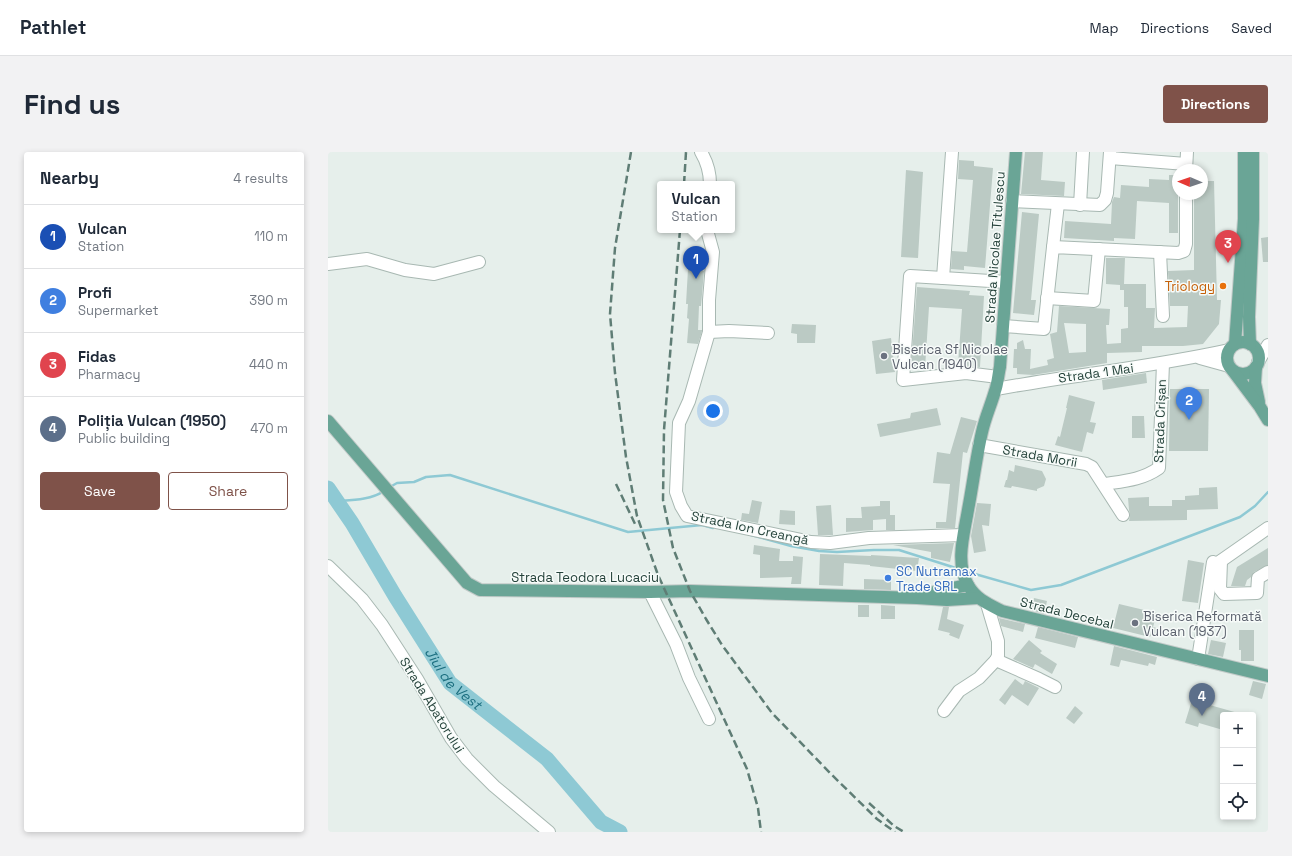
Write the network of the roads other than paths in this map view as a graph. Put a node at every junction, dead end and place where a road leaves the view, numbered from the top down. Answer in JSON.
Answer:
{"nodes":[{"id":1,"x":701,"y":152,"type":"edge"},
{"id":2,"x":952,"y":152,"type":"edge"},
{"id":3,"x":1016,"y":152,"type":"edge"},
{"id":4,"x":1083,"y":152,"type":"edge"},
{"id":5,"x":1244,"y":152,"type":"edge"},
{"id":6,"x":1253,"y":152,"type":"edge"},
{"id":7,"x":1110,"y":155,"type":"edge"},
{"id":8,"x":1186,"y":162,"type":"edge"},
{"id":9,"x":710,"y":181,"type":"edge"},
{"id":10,"x":1186,"y":200,"type":"edge"},
{"id":11,"x":1012,"y":201,"type":"junction"},
{"id":12,"x":1058,"y":204,"type":"junction"},
{"id":13,"x":1080,"y":204,"type":"junction"},
{"id":14,"x":708,"y":233,"type":"edge"},
{"id":15,"x":1053,"y":246,"type":"junction"},
{"id":16,"x":1099,"y":249,"type":"junction"},
{"id":17,"x":1160,"y":252,"type":"junction"},
{"id":18,"x":479,"y":262,"type":"dead end"},
{"id":19,"x":328,"y":264,"type":"edge"},
{"id":20,"x":943,"y":278,"type":"junction"},
{"id":21,"x":1006,"y":282,"type":"junction"},
{"id":22,"x":1047,"y":298,"type":"junction"},
{"id":23,"x":1163,"y":316,"type":"dead end"},
{"id":24,"x":1003,"y":326,"type":"junction"},
{"id":25,"x":709,"y":332,"type":"junction"},
{"id":26,"x":768,"y":333,"type":"dead end"},
{"id":27,"x":1268,"y":342,"type":"edge"},
{"id":28,"x":1268,"y":345,"type":"edge"},
{"id":29,"x":1252,"y":346,"type":"junction"},
{"id":30,"x":1232,"y":347,"type":"junction"},
{"id":31,"x":1197,"y":357,"type":"junction"},
{"id":32,"x":1163,"y":363,"type":"junction"},
{"id":33,"x":1257,"y":365,"type":"junction"},
{"id":34,"x":1231,"y":368,"type":"junction"},
{"id":35,"x":998,"y":377,"type":"junction"},
{"id":36,"x":996,"y":389,"type":"junction"},
{"id":37,"x":1260,"y":407,"type":"junction"},
{"id":38,"x":1268,"y":420,"type":"edge"},
{"id":39,"x":328,"y":421,"type":"edge"},
{"id":40,"x":979,"y":445,"type":"junction"},
{"id":41,"x":1104,"y":484,"type":"junction"},
{"id":42,"x":1123,"y":515,"type":"dead end"},
{"id":43,"x":1268,"y":528,"type":"edge"},
{"id":44,"x":963,"y":535,"type":"junction"},
{"id":45,"x":1216,"y":564,"type":"junction"},
{"id":46,"x":328,"y":566,"type":"edge"},
{"id":47,"x":1268,"y":572,"type":"edge"},
{"id":48,"x":968,"y":585,"type":"junction"},
{"id":49,"x":650,"y":592,"type":"junction"},
{"id":50,"x":918,"y":598,"type":"junction"},
{"id":51,"x":983,"y":601,"type":"junction"},
{"id":52,"x":1198,"y":659,"type":"junction"},
{"id":53,"x":996,"y":660,"type":"junction"},
{"id":54,"x":1268,"y":676,"type":"edge"},
{"id":55,"x":1055,"y":687,"type":"dead end"},
{"id":56,"x":944,"y":711,"type":"dead end"},
{"id":57,"x":709,"y":719,"type":"dead end"},
{"id":58,"x":549,"y":832,"type":"edge"}],
"edges":[{"from":1,"to":9,"type":"street"},
{"from":2,"to":20,"type":"street"},
{"from":3,"to":11,"type":"main road","name":"Strada Nicolae Titulescu"},
{"from":4,"to":13,"type":"street"},
{"from":5,"to":30,"type":"main road"},
{"from":6,"to":29,"type":"main road"},
{"from":7,"to":8,"type":"street"},
{"from":7,"to":13,"type":"street"},
{"from":10,"to":17,"type":"street"},
{"from":11,"to":12,"type":"street"},
{"from":11,"to":21,"type":"main road","name":"Strada Nicolae Titulescu"},
{"from":12,"to":13,"type":"street"},
{"from":12,"to":15,"type":"street"},
{"from":14,"to":25,"type":"street","name":"Strada Ion Creangă"},
{"from":15,"to":16,"type":"street"},
{"from":15,"to":22,"type":"street"},
{"from":16,"to":17,"type":"street"},
{"from":16,"to":22,"type":"street"},
{"from":17,"to":23,"type":"street"},
{"from":18,"to":19,"type":"street"},
{"from":20,"to":21,"type":"street"},
{"from":20,"to":35,"type":"street"},
{"from":21,"to":24,"type":"main road","name":"Strada Nicolae Titulescu"},
{"from":22,"to":24,"type":"street"},
{"from":24,"to":35,"type":"main road","name":"Strada Nicolae Titulescu"},
{"from":25,"to":26,"type":"street"},
{"from":25,"to":44,"type":"street","name":"Strada Ion Creangă"},
{"from":27,"to":29,"type":"street"},
{"from":28,"to":33,"type":"street"},
{"from":29,"to":30,"type":"main road"},
{"from":29,"to":33,"type":"main road"},
{"from":30,"to":31,"type":"street","name":"Strada 1 Mai"},
{"from":30,"to":34,"type":"main road"},
{"from":31,"to":32,"type":"street","name":"Strada 1 Mai"},
{"from":31,"to":34,"type":"street","name":"Strada 1 Mai"},
{"from":32,"to":36,"type":"street","name":"Strada 1 Mai"},
{"from":32,"to":41,"type":"street","name":"Strada Crișan"},
{"from":33,"to":34,"type":"main road"},
{"from":33,"to":37,"type":"main road"},
{"from":34,"to":37,"type":"main road"},
{"from":35,"to":36,"type":"main road","name":"Strada Nicolae Titulescu"},
{"from":36,"to":40,"type":"main road","name":"Strada Nicolae Titulescu"},
{"from":37,"to":38,"type":"main road"},
{"from":39,"to":49,"type":"main road","name":"Strada Teodora Lucaciu"},
{"from":40,"to":41,"type":"street","name":"Strada Morii"},
{"from":40,"to":44,"type":"main road","name":"Strada Nicolae Titulescu"},
{"from":41,"to":42,"type":"street","name":"Strada Morii"},
{"from":43,"to":45,"type":"street"},
{"from":44,"to":48,"type":"main road","name":"Strada Nicolae Titulescu"},
{"from":45,"to":47,"type":"street"},
{"from":45,"to":52,"type":"street"},
{"from":46,"to":58,"type":"street","name":"Strada Abatorului"},
{"from":48,"to":50,"type":"main road","name":"Strada Teodora Lucaciu"},
{"from":48,"to":51,"type":"main road","name":"Strada Nicolae Titulescu"},
{"from":49,"to":50,"type":"main road","name":"Strada Teodora Lucaciu"},
{"from":49,"to":57,"type":"street"},
{"from":50,"to":51,"type":"main road","name":"Strada Teodora Lucaciu"},
{"from":51,"to":52,"type":"main road","name":"Strada Decebal"},
{"from":51,"to":53,"type":"street"},
{"from":52,"to":54,"type":"main road","name":"Strada Decebal"},
{"from":53,"to":55,"type":"street"},
{"from":53,"to":56,"type":"street"}]}
